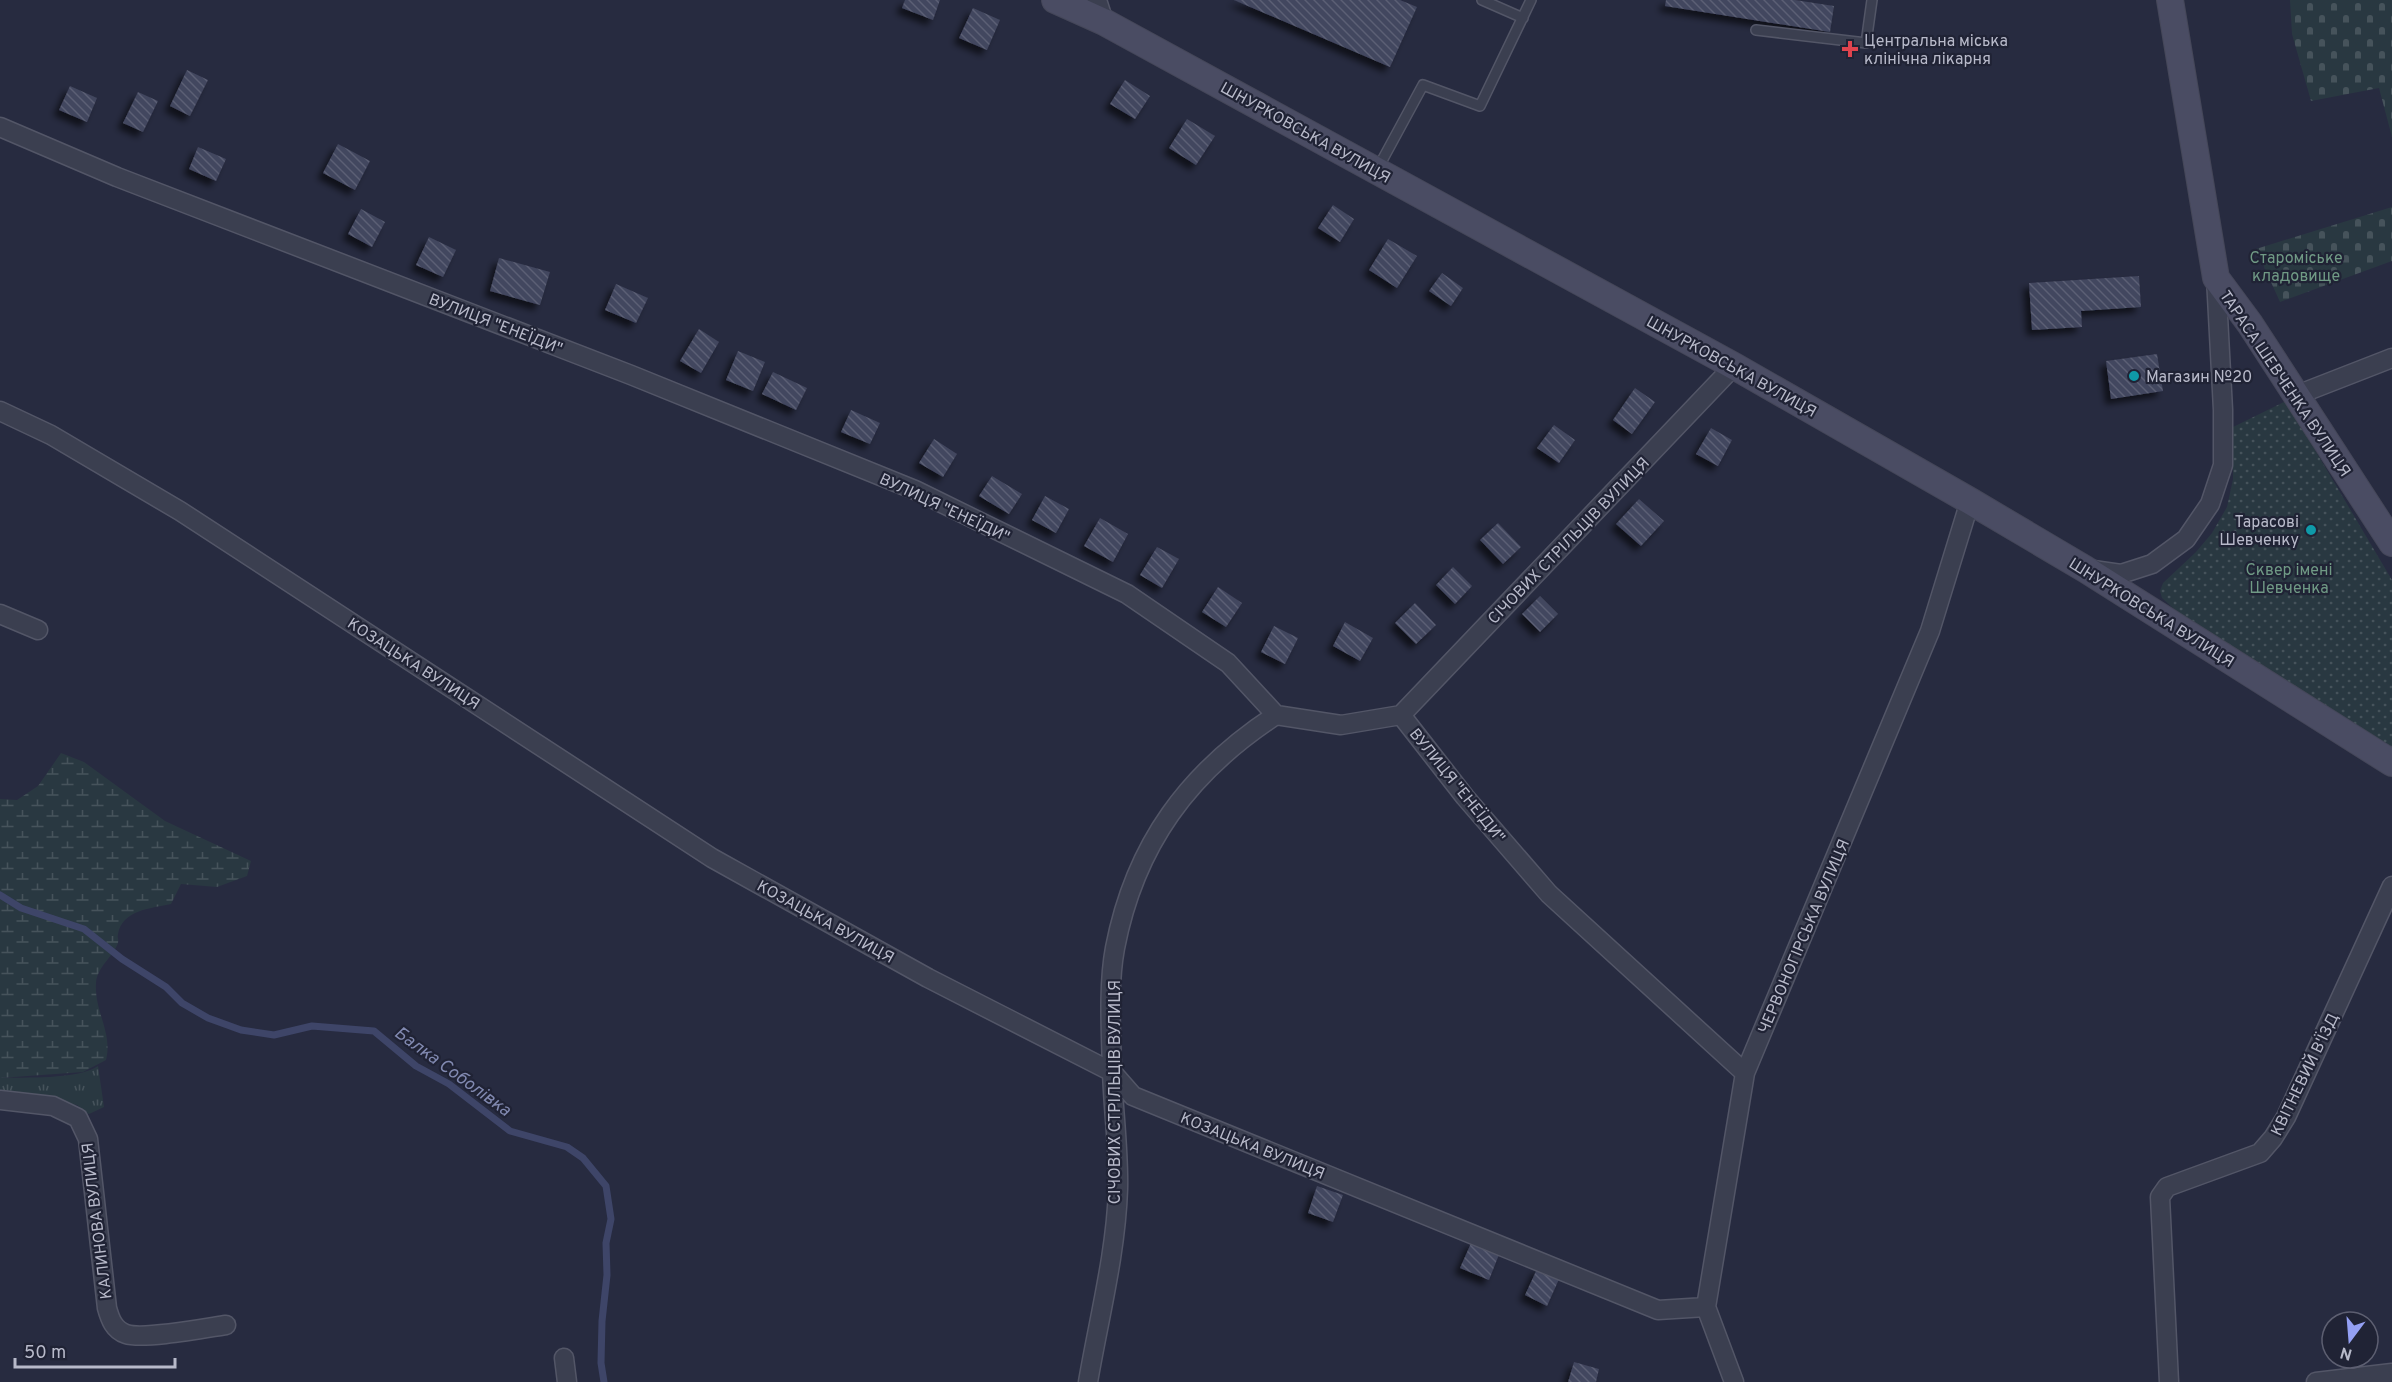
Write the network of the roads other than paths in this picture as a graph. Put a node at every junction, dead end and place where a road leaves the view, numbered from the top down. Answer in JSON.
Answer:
{"nodes":[{"id":1,"x":1055,"y":0,"type":"edge"},
{"id":2,"x":1482,"y":0,"type":"edge"},
{"id":3,"x":1531,"y":0,"type":"edge"},
{"id":4,"x":1872,"y":0,"type":"edge"},
{"id":5,"x":2170,"y":0,"type":"edge"},
{"id":6,"x":1101,"y":11,"type":"edge"},
{"id":7,"x":1523,"y":18,"type":"junction"},
{"id":8,"x":1756,"y":30,"type":"dead end"},
{"id":9,"x":0,"y":127,"type":"edge"},
{"id":10,"x":1377,"y":171,"type":"junction"},
{"id":11,"x":2216,"y":278,"type":"junction"},
{"id":12,"x":2392,"y":358,"type":"edge"},
{"id":13,"x":1734,"y":366,"type":"junction"},
{"id":14,"x":2297,"y":395,"type":"junction"},
{"id":15,"x":0,"y":411,"type":"edge"},
{"id":16,"x":1970,"y":501,"type":"junction"},
{"id":17,"x":2392,"y":543,"type":"edge"},
{"id":18,"x":2085,"y":569,"type":"junction"},
{"id":19,"x":0,"y":614,"type":"edge"},
{"id":20,"x":38,"y":630,"type":"dead end"},
{"id":21,"x":1401,"y":715,"type":"junction"},
{"id":22,"x":1276,"y":716,"type":"junction"},
{"id":23,"x":2392,"y":764,"type":"edge"},
{"id":24,"x":2392,"y":886,"type":"edge"},
{"id":25,"x":1112,"y":1072,"type":"junction"},
{"id":26,"x":1745,"y":1073,"type":"junction"},
{"id":27,"x":0,"y":1100,"type":"edge"},
{"id":28,"x":1706,"y":1307,"type":"junction"},
{"id":29,"x":226,"y":1325,"type":"dead end"},
{"id":30,"x":564,"y":1358,"type":"dead end"},
{"id":31,"x":2392,"y":1373,"type":"edge"},
{"id":32,"x":567,"y":1382,"type":"edge"},
{"id":33,"x":1088,"y":1382,"type":"edge"},
{"id":34,"x":1734,"y":1382,"type":"edge"},
{"id":35,"x":2169,"y":1382,"type":"edge"},
{"id":36,"x":2316,"y":1382,"type":"edge"}],
"edges":[{"from":1,"to":6,"type":"street","name":"ШНУРКОВСЬКА ВУЛИЦЯ"},
{"from":2,"to":7,"type":"lane"},
{"from":3,"to":7,"type":"lane"},
{"from":4,"to":8,"type":"lane"},
{"from":5,"to":11,"type":"street","name":"ТАРАСА ШЕВЧЕНКА ВУЛИЦЯ"},
{"from":6,"to":10,"type":"street","name":"ШНУРКОВСЬКА ВУЛИЦЯ"},
{"from":7,"to":10,"type":"lane"},
{"from":9,"to":22,"type":"street","name":"ВУЛИЦЯ \"ЕНЕЇДИ\""},
{"from":10,"to":13,"type":"street","name":"ШНУРКОВСЬКА ВУЛИЦЯ"},
{"from":11,"to":14,"type":"street","name":"ТАРАСА ШЕВЧЕНКА ВУЛИЦЯ"},
{"from":11,"to":18,"type":"street"},
{"from":12,"to":14,"type":"street"},
{"from":13,"to":16,"type":"street","name":"ШНУРКОВСЬКА ВУЛИЦЯ"},
{"from":13,"to":21,"type":"street","name":"СІЧОВИХ СТРІЛЬЦІВ ВУЛИЦЯ"},
{"from":14,"to":17,"type":"street","name":"ТАРАСА ШЕВЧЕНКА ВУЛИЦЯ"},
{"from":15,"to":25,"type":"street","name":"КОЗАЦЬКА ВУЛИЦЯ"},
{"from":16,"to":18,"type":"street","name":"ШНУРКОВСЬКА ВУЛИЦЯ"},
{"from":16,"to":26,"type":"street","name":"ЧЕРВОНОГІРСЬКА ВУЛИЦЯ"},
{"from":18,"to":23,"type":"street","name":"ШНУРКОВСЬКА ВУЛИЦЯ"},
{"from":19,"to":20,"type":"street"},
{"from":21,"to":22,"type":"street","name":"ВУЛИЦЯ \"ЕНЕЇДИ\""},
{"from":21,"to":26,"type":"street","name":"ВУЛИЦЯ \"ЕНЕЇДИ\""},
{"from":22,"to":25,"type":"street","name":"СІЧОВИХ СТРІЛЬЦІВ ВУЛИЦЯ"},
{"from":24,"to":35,"type":"street","name":"КВІТНЕВИЙ В'ЇЗД"},
{"from":25,"to":28,"type":"street","name":"КОЗАЦЬКА ВУЛИЦЯ"},
{"from":25,"to":33,"type":"street","name":"СІЧОВИХ СТРІЛЬЦІВ ВУЛИЦЯ"},
{"from":26,"to":28,"type":"street","name":"ЧЕРВОНОГІРСЬКА ВУЛИЦЯ"},
{"from":27,"to":29,"type":"street","name":"КАЛИНОВА ВУЛИЦЯ"},
{"from":28,"to":34,"type":"street","name":"ЧЕРВОНОГІРСЬКА ВУЛИЦЯ"},
{"from":30,"to":32,"type":"street"},
{"from":31,"to":36,"type":"street"}]}
